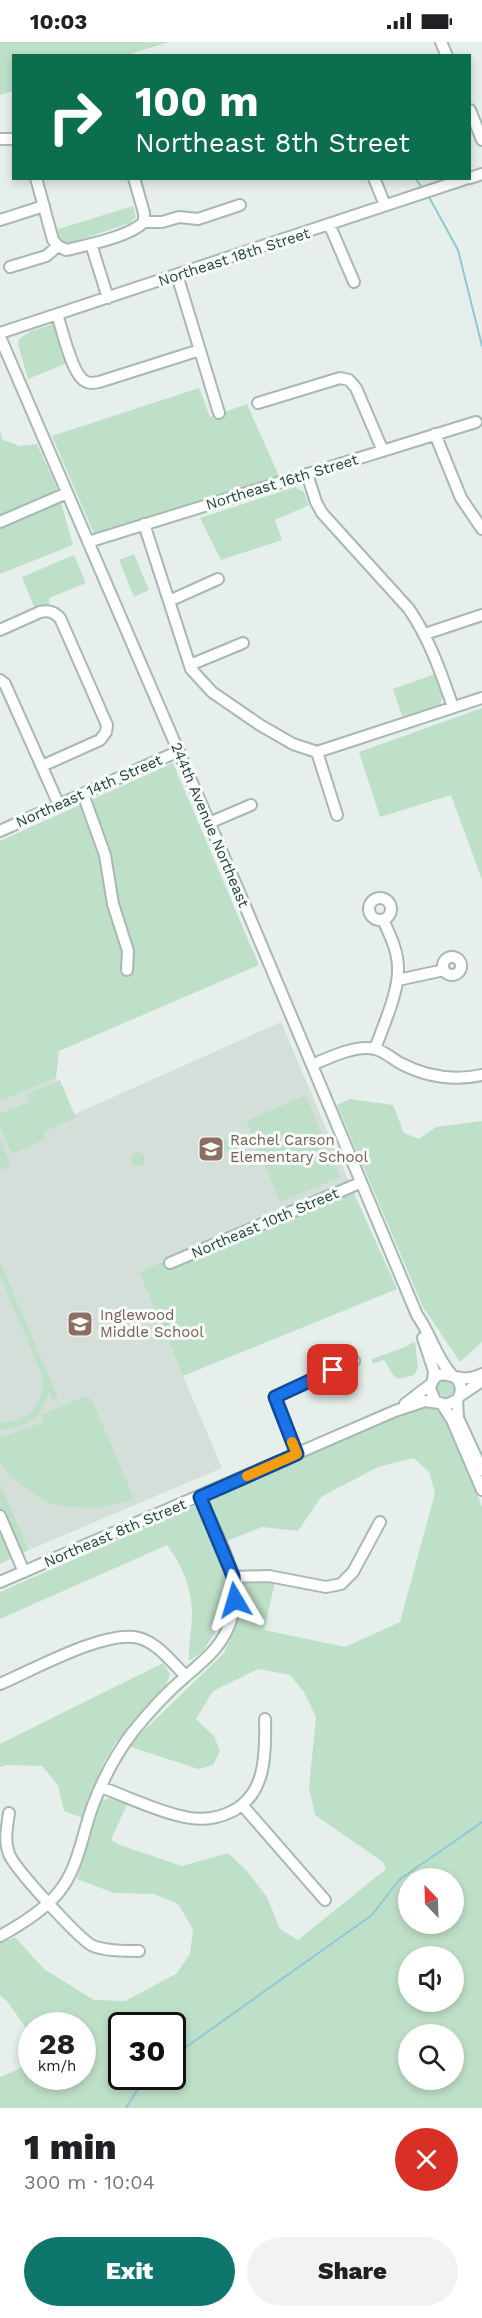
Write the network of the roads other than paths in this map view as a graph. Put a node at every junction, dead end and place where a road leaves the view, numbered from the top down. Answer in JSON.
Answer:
{"nodes":[{"id":1,"x":471,"y":112,"type":"edge"},
{"id":2,"x":482,"y":140,"type":"edge"},
{"id":3,"x":37,"y":180,"type":"edge"},
{"id":4,"x":135,"y":180,"type":"edge"},
{"id":5,"x":375,"y":180,"type":"edge"},
{"id":6,"x":463,"y":180,"type":"edge"},
{"id":7,"x":240,"y":205,"type":"dead end"},
{"id":8,"x":386,"y":205,"type":"junction"},
{"id":9,"x":44,"y":206,"type":"junction"},
{"id":10,"x":0,"y":220,"type":"edge"},
{"id":11,"x":144,"y":222,"type":"junction"},
{"id":12,"x":330,"y":226,"type":"junction"},
{"id":13,"x":91,"y":244,"type":"junction"},
{"id":14,"x":57,"y":246,"type":"junction"},
{"id":15,"x":10,"y":267,"type":"dead end"},
{"id":16,"x":177,"y":275,"type":"junction"},
{"id":17,"x":354,"y":282,"type":"dead end"},
{"id":18,"x":108,"y":298,"type":"junction"},
{"id":19,"x":57,"y":314,"type":"junction"},
{"id":20,"x":0,"y":335,"type":"edge"},
{"id":21,"x":200,"y":350,"type":"junction"},
{"id":22,"x":258,"y":403,"type":"dead end"},
{"id":23,"x":219,"y":413,"type":"dead end"},
{"id":24,"x":476,"y":422,"type":"dead end"},
{"id":25,"x":435,"y":434,"type":"junction"},
{"id":26,"x":383,"y":450,"type":"junction"},
{"id":27,"x":308,"y":474,"type":"junction"},
{"id":28,"x":67,"y":493,"type":"junction"},
{"id":29,"x":0,"y":522,"type":"edge"},
{"id":30,"x":144,"y":524,"type":"junction"},
{"id":31,"x":482,"y":529,"type":"edge"},
{"id":32,"x":88,"y":542,"type":"junction"},
{"id":33,"x":218,"y":579,"type":"dead end"},
{"id":34,"x":169,"y":601,"type":"junction"},
{"id":35,"x":482,"y":615,"type":"edge"},
{"id":36,"x":0,"y":630,"type":"edge"},
{"id":37,"x":425,"y":634,"type":"junction"},
{"id":38,"x":243,"y":643,"type":"dead end"},
{"id":39,"x":190,"y":665,"type":"junction"},
{"id":40,"x":0,"y":680,"type":"edge"},
{"id":41,"x":482,"y":698,"type":"edge"},
{"id":42,"x":453,"y":707,"type":"junction"},
{"id":43,"x":179,"y":751,"type":"junction"},
{"id":44,"x":317,"y":752,"type":"junction"},
{"id":45,"x":42,"y":766,"type":"junction"},
{"id":46,"x":83,"y":794,"type":"junction"},
{"id":47,"x":59,"y":805,"type":"junction"},
{"id":48,"x":251,"y":805,"type":"dead end"},
{"id":49,"x":337,"y":815,"type":"dead end"},
{"id":50,"x":209,"y":823,"type":"junction"},
{"id":51,"x":0,"y":831,"type":"edge"},
{"id":52,"x":383,"y":920,"type":"dead end"},
{"id":53,"x":127,"y":970,"type":"dead end"},
{"id":54,"x":444,"y":970,"type":"dead end"},
{"id":55,"x":398,"y":980,"type":"junction"},
{"id":56,"x":375,"y":1049,"type":"junction"},
{"id":57,"x":312,"y":1065,"type":"junction"},
{"id":58,"x":482,"y":1075,"type":"edge"},
{"id":59,"x":360,"y":1183,"type":"junction"},
{"id":60,"x":170,"y":1263,"type":"dead end"},
{"id":61,"x":417,"y":1315,"type":"junction"},
{"id":62,"x":354,"y":1360,"type":"dead end"},
{"id":63,"x":482,"y":1374,"type":"edge"},
{"id":64,"x":454,"y":1376,"type":"junction"},
{"id":65,"x":482,"y":1381,"type":"edge"},
{"id":66,"x":432,"y":1382,"type":"junction"},
{"id":67,"x":459,"y":1397,"type":"junction"},
{"id":68,"x":440,"y":1404,"type":"junction"},
{"id":69,"x":395,"y":1411,"type":"junction"},
{"id":70,"x":297,"y":1454,"type":"junction"},
{"id":71,"x":482,"y":1470,"type":"edge"},
{"id":72,"x":482,"y":1490,"type":"edge"},
{"id":73,"x":200,"y":1497,"type":"junction"},
{"id":74,"x":0,"y":1516,"type":"edge"},
{"id":75,"x":380,"y":1522,"type":"dead end"},
{"id":76,"x":24,"y":1572,"type":"junction"},
{"id":77,"x":233,"y":1576,"type":"junction"},
{"id":78,"x":0,"y":1582,"type":"edge"},
{"id":79,"x":186,"y":1676,"type":"junction"},
{"id":80,"x":0,"y":1684,"type":"edge"},
{"id":81,"x":265,"y":1719,"type":"dead end"},
{"id":82,"x":101,"y":1787,"type":"junction"},
{"id":83,"x":243,"y":1806,"type":"junction"},
{"id":84,"x":9,"y":1813,"type":"dead end"},
{"id":85,"x":325,"y":1900,"type":"dead end"},
{"id":86,"x":50,"y":1902,"type":"junction"},
{"id":87,"x":0,"y":1935,"type":"edge"},
{"id":88,"x":139,"y":1951,"type":"dead end"}],
"edges":[{"from":1,"to":2,"type":"street"},
{"from":3,"to":9,"type":"street"},
{"from":4,"to":11,"type":"street"},
{"from":5,"to":8,"type":"street"},
{"from":6,"to":8,"type":"street","name":"Northeast 18th Street"},
{"from":7,"to":11,"type":"street"},
{"from":8,"to":12,"type":"street","name":"Northeast 18th Street"},
{"from":9,"to":10,"type":"street"},
{"from":9,"to":14,"type":"street"},
{"from":11,"to":13,"type":"street"},
{"from":12,"to":16,"type":"street","name":"Northeast 18th Street"},
{"from":12,"to":17,"type":"street"},
{"from":13,"to":14,"type":"street"},
{"from":13,"to":18,"type":"street"},
{"from":14,"to":15,"type":"street"},
{"from":16,"to":18,"type":"street","name":"Northeast 18th Street"},
{"from":16,"to":21,"type":"street"},
{"from":18,"to":19,"type":"street","name":"Northeast 18th Street"},
{"from":19,"to":20,"type":"street","name":"Northeast 18th Street"},
{"from":19,"to":21,"type":"street"},
{"from":20,"to":28,"type":"street","name":"244th Avenue Northeast"},
{"from":21,"to":23,"type":"street"},
{"from":22,"to":26,"type":"street"},
{"from":24,"to":25,"type":"street","name":"Northeast 16th Street"},
{"from":25,"to":26,"type":"street","name":"Northeast 16th Street"},
{"from":25,"to":31,"type":"street"},
{"from":26,"to":27,"type":"street","name":"Northeast 16th Street"},
{"from":27,"to":30,"type":"street","name":"Northeast 16th Street"},
{"from":27,"to":37,"type":"street"},
{"from":28,"to":29,"type":"street"},
{"from":28,"to":32,"type":"street","name":"244th Avenue Northeast"},
{"from":30,"to":32,"type":"street","name":"Northeast 16th Street"},
{"from":30,"to":34,"type":"street"},
{"from":32,"to":43,"type":"street","name":"244th Avenue Northeast"},
{"from":33,"to":34,"type":"street"},
{"from":34,"to":39,"type":"street"},
{"from":35,"to":37,"type":"street"},
{"from":36,"to":45,"type":"street"},
{"from":37,"to":42,"type":"street"},
{"from":38,"to":39,"type":"street"},
{"from":39,"to":44,"type":"street"},
{"from":40,"to":45,"type":"street"},
{"from":41,"to":42,"type":"street"},
{"from":42,"to":44,"type":"street"},
{"from":43,"to":46,"type":"street","name":"Northeast 14th Street"},
{"from":43,"to":50,"type":"street","name":"244th Avenue Northeast"},
{"from":44,"to":49,"type":"street"},
{"from":45,"to":47,"type":"street"},
{"from":46,"to":47,"type":"street","name":"Northeast 14th Street"},
{"from":46,"to":53,"type":"street"},
{"from":47,"to":51,"type":"street","name":"Northeast 14th Street"},
{"from":48,"to":50,"type":"street"},
{"from":50,"to":57,"type":"street","name":"244th Avenue Northeast"},
{"from":52,"to":55,"type":"street"},
{"from":54,"to":55,"type":"street"},
{"from":55,"to":56,"type":"street"},
{"from":56,"to":57,"type":"street"},
{"from":56,"to":58,"type":"street"},
{"from":57,"to":59,"type":"street","name":"244th Avenue Northeast"},
{"from":59,"to":60,"type":"street","name":"Northeast 10th Street"},
{"from":59,"to":61,"type":"street","name":"244th Avenue Northeast"},
{"from":61,"to":64,"type":"street","name":"244th Avenue Northeast"},
{"from":61,"to":66,"type":"street","name":"244th Avenue Northeast"},
{"from":62,"to":70,"type":"street"},
{"from":63,"to":64,"type":"street"},
{"from":64,"to":66,"type":"street"},
{"from":64,"to":67,"type":"street"},
{"from":65,"to":67,"type":"street"},
{"from":66,"to":68,"type":"street"},
{"from":66,"to":69,"type":"street","name":"Northeast 8th Street"},
{"from":67,"to":68,"type":"street"},
{"from":67,"to":71,"type":"street"},
{"from":68,"to":69,"type":"street","name":"Northeast 8th Street"},
{"from":68,"to":72,"type":"street"},
{"from":69,"to":70,"type":"street","name":"Northeast 8th Street"},
{"from":70,"to":73,"type":"street","name":"Northeast 8th Street"},
{"from":73,"to":76,"type":"street","name":"Northeast 8th Street"},
{"from":73,"to":77,"type":"street"},
{"from":74,"to":76,"type":"street"},
{"from":75,"to":77,"type":"street"},
{"from":76,"to":78,"type":"street","name":"Northeast 8th Street"},
{"from":77,"to":79,"type":"street"},
{"from":79,"to":80,"type":"street"},
{"from":79,"to":82,"type":"street"},
{"from":81,"to":83,"type":"street"},
{"from":82,"to":83,"type":"street"},
{"from":82,"to":86,"type":"street"},
{"from":83,"to":85,"type":"street"},
{"from":84,"to":86,"type":"street"},
{"from":86,"to":87,"type":"street"},
{"from":86,"to":88,"type":"street"}]}
